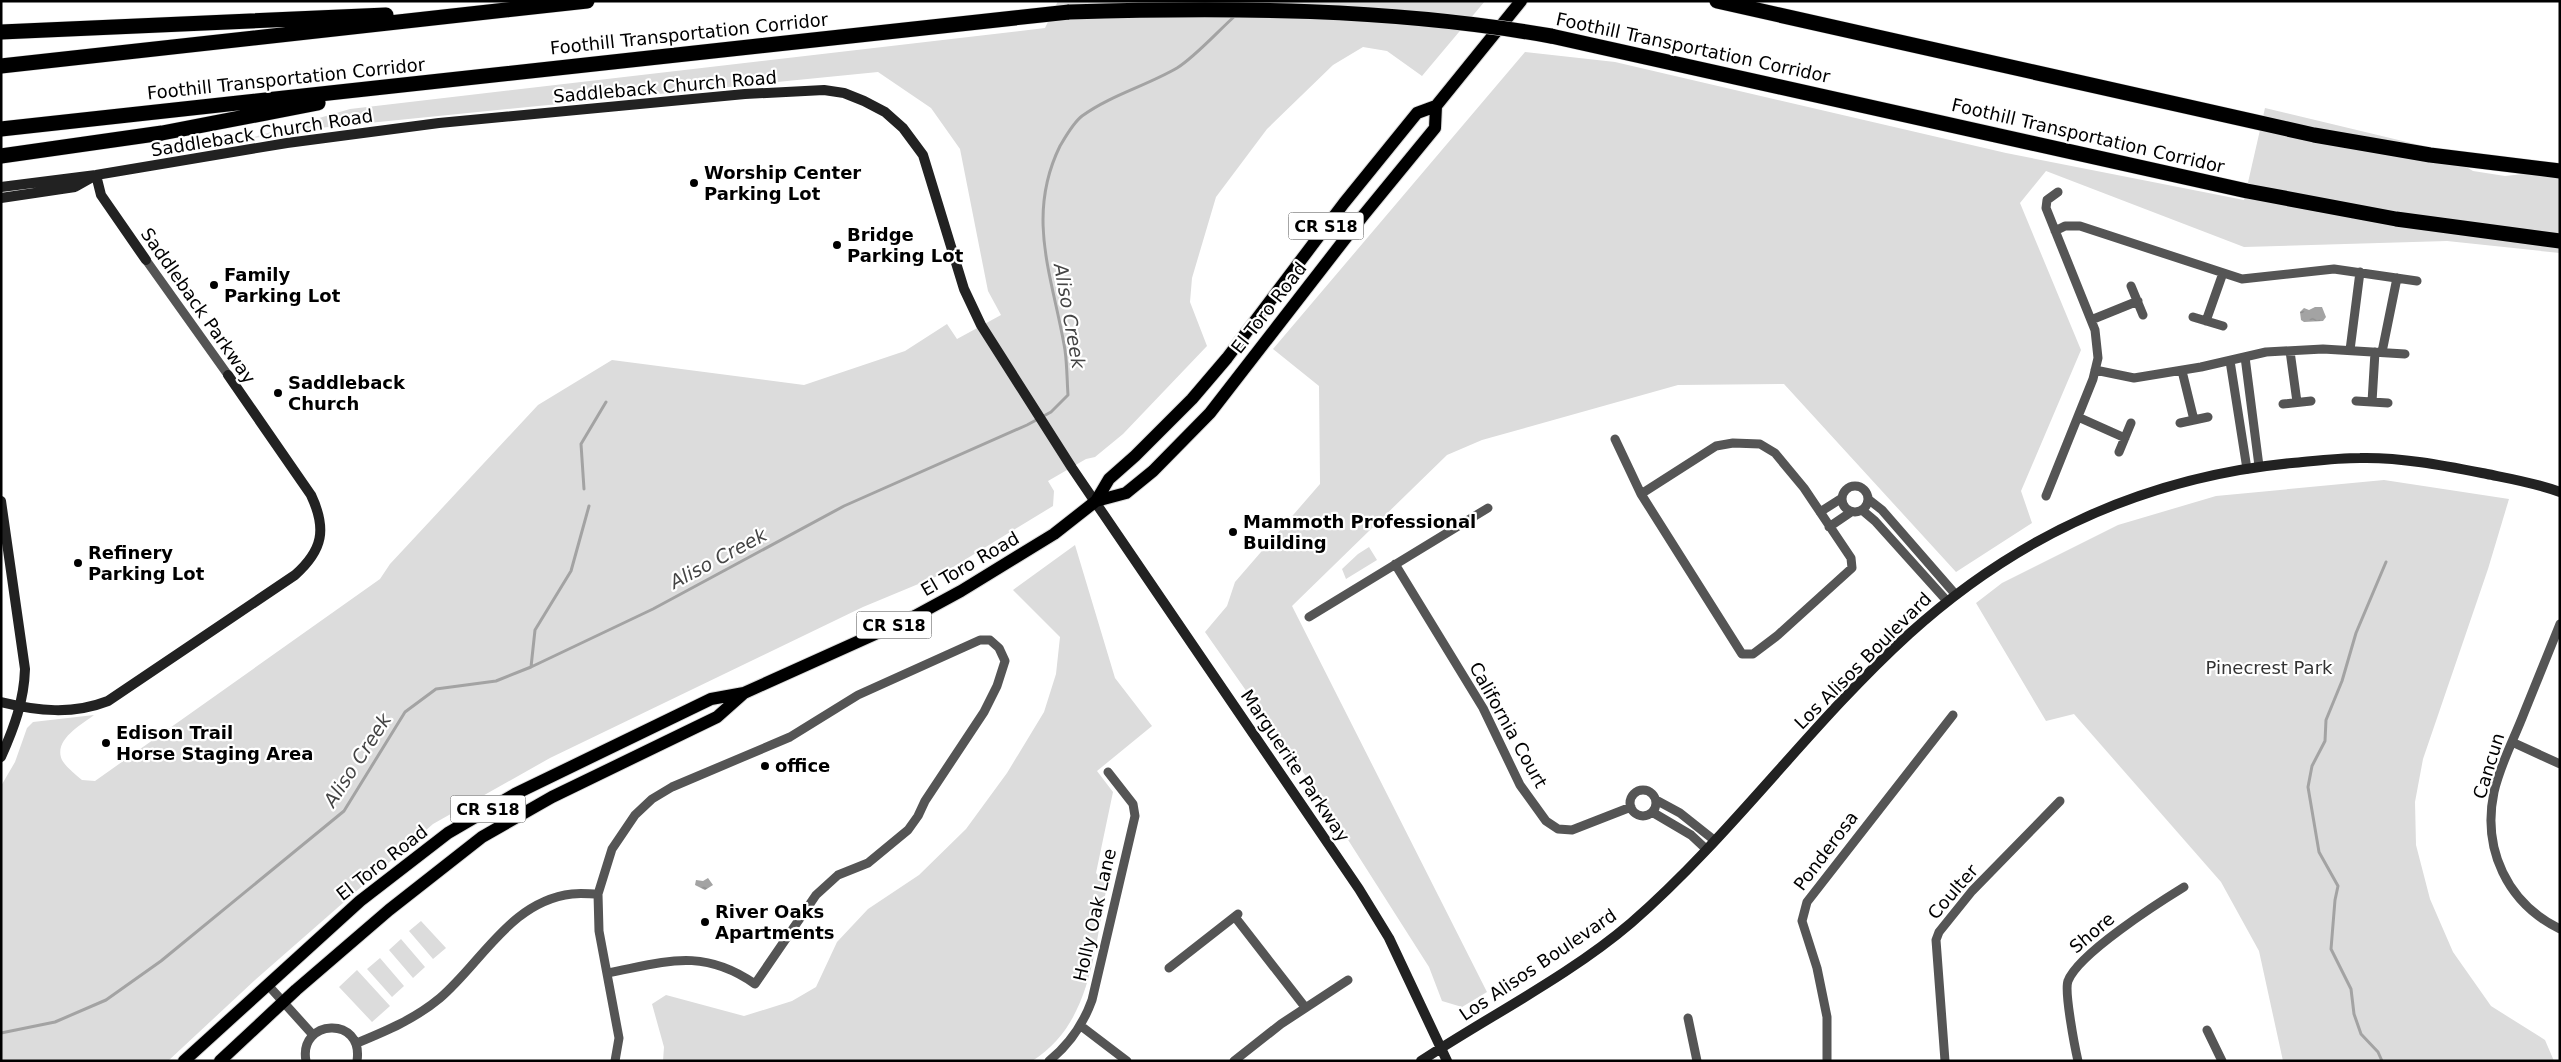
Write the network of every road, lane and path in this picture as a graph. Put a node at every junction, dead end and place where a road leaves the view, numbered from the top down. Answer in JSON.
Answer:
{"nodes":[{"id":1,"x":587,"y":1,"type":"edge"},
{"id":2,"x":1521,"y":1,"type":"edge"},
{"id":3,"x":1717,"y":1,"type":"edge"},
{"id":4,"x":533,"y":8,"type":"junction"},
{"id":5,"x":1,"y":32,"type":"edge"},
{"id":6,"x":1,"y":66,"type":"edge"},
{"id":7,"x":420,"y":83,"type":"junction"},
{"id":8,"x":1436,"y":106,"type":"junction"},
{"id":9,"x":1,"y":129,"type":"edge"},
{"id":10,"x":1,"y":156,"type":"edge"},
{"id":11,"x":2560,"y":171,"type":"edge"},
{"id":12,"x":96,"y":176,"type":"junction"},
{"id":13,"x":1,"y":187,"type":"edge"},
{"id":14,"x":2058,"y":192,"type":"dead end"},
{"id":15,"x":1,"y":198,"type":"edge"},
{"id":16,"x":2055,"y":231,"type":"junction"},
{"id":17,"x":2560,"y":241,"type":"edge"},
{"id":18,"x":146,"y":260,"type":"joint"},
{"id":19,"x":2360,"y":272,"type":"junction"},
{"id":20,"x":2223,"y":273,"type":"junction"},
{"id":21,"x":2397,"y":278,"type":"junction"},
{"id":22,"x":2417,"y":281,"type":"dead end"},
{"id":23,"x":2131,"y":286,"type":"dead end"},
{"id":24,"x":2138,"y":301,"type":"junction"},
{"id":25,"x":2144,"y":315,"type":"dead end"},
{"id":26,"x":2192,"y":317,"type":"dead end"},
{"id":27,"x":2091,"y":320,"type":"junction"},
{"id":28,"x":2206,"y":321,"type":"junction"},
{"id":29,"x":2223,"y":326,"type":"dead end"},
{"id":30,"x":2350,"y":350,"type":"junction"},
{"id":31,"x":2290,"y":351,"type":"junction"},
{"id":32,"x":2379,"y":352,"type":"junction"},
{"id":33,"x":2405,"y":354,"type":"dead end"},
{"id":34,"x":2245,"y":357,"type":"junction"},
{"id":35,"x":2230,"y":361,"type":"junction"},
{"id":36,"x":2095,"y":370,"type":"junction"},
{"id":37,"x":2182,"y":371,"type":"junction"},
{"id":38,"x":228,"y":375,"type":"joint"},
{"id":39,"x":2311,"y":401,"type":"dead end"},
{"id":40,"x":2356,"y":401,"type":"dead end"},
{"id":41,"x":2297,"y":402,"type":"junction"},
{"id":42,"x":2372,"y":402,"type":"junction"},
{"id":43,"x":2388,"y":403,"type":"dead end"},
{"id":44,"x":2283,"y":404,"type":"dead end"},
{"id":45,"x":2208,"y":416,"type":"dead end"},
{"id":46,"x":2078,"y":417,"type":"junction"},
{"id":47,"x":2194,"y":420,"type":"junction"},
{"id":48,"x":2131,"y":423,"type":"dead end"},
{"id":49,"x":2180,"y":424,"type":"dead end"},
{"id":50,"x":2125,"y":438,"type":"junction"},
{"id":51,"x":1615,"y":439,"type":"dead end"},
{"id":52,"x":2119,"y":452,"type":"dead end"},
{"id":53,"x":2259,"y":466,"type":"junction"},
{"id":54,"x":2247,"y":469,"type":"junction"},
{"id":55,"x":2560,"y":492,"type":"edge"},
{"id":56,"x":1641,"y":494,"type":"junction"},
{"id":57,"x":2046,"y":496,"type":"dead end"},
{"id":58,"x":1842,"y":498,"type":"junction"},
{"id":59,"x":1868,"y":499,"type":"junction"},
{"id":60,"x":1,"y":500,"type":"edge"},
{"id":61,"x":1096,"y":502,"type":"junction"},
{"id":62,"x":1488,"y":508,"type":"dead end"},
{"id":63,"x":1862,"y":510,"type":"junction"},
{"id":64,"x":1820,"y":512,"type":"junction"},
{"id":65,"x":1851,"y":512,"type":"junction"},
{"id":66,"x":1829,"y":527,"type":"junction"},
{"id":67,"x":1396,"y":564,"type":"junction"},
{"id":68,"x":1952,"y":598,"type":"junction"},
{"id":69,"x":1309,"y":617,"type":"dead end"},
{"id":70,"x":2560,"y":624,"type":"edge"},
{"id":71,"x":744,"y":693,"type":"junction"},
{"id":72,"x":1,"y":702,"type":"edge"},
{"id":73,"x":20,"y":707,"type":"junction"},
{"id":74,"x":1953,"y":715,"type":"dead end"},
{"id":75,"x":2512,"y":742,"type":"junction"},
{"id":76,"x":1,"y":757,"type":"edge"},
{"id":77,"x":2560,"y":764,"type":"edge"},
{"id":78,"x":1108,"y":772,"type":"dead end"},
{"id":79,"x":1656,"y":800,"type":"junction"},
{"id":80,"x":2060,"y":801,"type":"dead end"},
{"id":81,"x":1631,"y":807,"type":"junction"},
{"id":82,"x":1652,"y":812,"type":"junction"},
{"id":83,"x":1714,"y":840,"type":"junction"},
{"id":84,"x":1706,"y":849,"type":"junction"},
{"id":85,"x":2184,"y":887,"type":"dead end"},
{"id":86,"x":598,"y":894,"type":"junction"},
{"id":87,"x":2560,"y":929,"type":"edge"},
{"id":88,"x":1169,"y":968,"type":"dead end"},
{"id":89,"x":608,"y":974,"type":"junction"},
{"id":90,"x":1348,"y":980,"type":"dead end"},
{"id":91,"x":267,"y":984,"type":"junction"},
{"id":92,"x":283,"y":1002,"type":"junction"},
{"id":93,"x":1305,"y":1007,"type":"junction"},
{"id":94,"x":1688,"y":1018,"type":"dead end"},
{"id":95,"x":1081,"y":1026,"type":"junction"},
{"id":96,"x":2207,"y":1030,"type":"dead end"},
{"id":97,"x":313,"y":1035,"type":"junction"},
{"id":98,"x":357,"y":1044,"type":"junction"},
{"id":99,"x":1442,"y":1047,"type":"junction"},
{"id":100,"x":184,"y":1061,"type":"edge"},
{"id":101,"x":220,"y":1061,"type":"edge"},
{"id":102,"x":306,"y":1061,"type":"edge"},
{"id":103,"x":358,"y":1061,"type":"edge"},
{"id":104,"x":615,"y":1061,"type":"edge"},
{"id":105,"x":1049,"y":1061,"type":"edge"},
{"id":106,"x":1127,"y":1061,"type":"edge"},
{"id":107,"x":1234,"y":1061,"type":"edge"},
{"id":108,"x":1421,"y":1061,"type":"edge"},
{"id":109,"x":1447,"y":1061,"type":"edge"},
{"id":110,"x":1697,"y":1061,"type":"edge"},
{"id":111,"x":1827,"y":1061,"type":"edge"},
{"id":112,"x":1945,"y":1061,"type":"edge"},
{"id":113,"x":2078,"y":1061,"type":"edge"},
{"id":114,"x":2222,"y":1061,"type":"edge"}],
"edges":[{"from":1,"to":4,"type":"highway"},
{"from":2,"to":8,"type":"main road","name":"El Toro Road","number":"CR S18"},
{"from":3,"to":11,"type":"highway"},
{"from":4,"to":5,"type":"highway"},
{"from":4,"to":6,"type":"highway"},
{"from":7,"to":9,"type":"highway","name":"Foothill Transportation Corridor"},
{"from":7,"to":10,"type":"highway"},
{"from":7,"to":17,"type":"highway","name":"Foothill Transportation Corridor","bridge":true},
{"from":8,"to":61,"type":"main road","name":"El Toro Road","number":"CR S18"},
{"from":8,"to":61,"type":"main road","name":"El Toro Road","number":"CR S18"},
{"from":12,"to":13,"type":"main road","name":"Saddleback Church Road"},
{"from":12,"to":15,"type":"main road"},
{"from":12,"to":18,"type":"main road","name":"Saddleback Parkway"},
{"from":12,"to":61,"type":"main road","name":"Saddleback Church Road"},
{"from":14,"to":16,"type":"street"},
{"from":16,"to":20,"type":"street"},
{"from":16,"to":27,"type":"street"},
{"from":18,"to":38,"type":"street","name":"Saddleback Parkway"},
{"from":19,"to":20,"type":"street"},
{"from":19,"to":21,"type":"street"},
{"from":19,"to":30,"type":"street"},
{"from":20,"to":28,"type":"street"},
{"from":21,"to":22,"type":"street"},
{"from":21,"to":32,"type":"street"},
{"from":23,"to":24,"type":"street"},
{"from":24,"to":25,"type":"street"},
{"from":24,"to":27,"type":"street"},
{"from":26,"to":28,"type":"street"},
{"from":27,"to":36,"type":"street"},
{"from":28,"to":29,"type":"street"},
{"from":30,"to":31,"type":"street"},
{"from":30,"to":32,"type":"street"},
{"from":31,"to":34,"type":"street"},
{"from":31,"to":41,"type":"street"},
{"from":32,"to":33,"type":"street"},
{"from":32,"to":42,"type":"street"},
{"from":34,"to":35,"type":"street"},
{"from":34,"to":53,"type":"street"},
{"from":35,"to":37,"type":"street"},
{"from":35,"to":54,"type":"street"},
{"from":36,"to":37,"type":"street"},
{"from":36,"to":46,"type":"street"},
{"from":37,"to":47,"type":"street"},
{"from":38,"to":73,"type":"main road","name":"Saddleback Parkway"},
{"from":39,"to":41,"type":"street"},
{"from":40,"to":42,"type":"street"},
{"from":41,"to":44,"type":"street"},
{"from":42,"to":43,"type":"street"},
{"from":45,"to":47,"type":"street"},
{"from":46,"to":50,"type":"street"},
{"from":46,"to":57,"type":"street"},
{"from":47,"to":49,"type":"street"},
{"from":48,"to":50,"type":"street"},
{"from":50,"to":52,"type":"street"},
{"from":51,"to":56,"type":"street"},
{"from":53,"to":54,"type":"main road","name":"Los Alisos Boulevard"},
{"from":53,"to":55,"type":"main road","name":"Los Alisos Boulevard"},
{"from":54,"to":68,"type":"main road","name":"Los Alisos Boulevard"},
{"from":56,"to":64,"type":"street"},
{"from":56,"to":66,"type":"street"},
{"from":58,"to":59,"type":"street"},
{"from":58,"to":64,"type":"street"},
{"from":58,"to":65,"type":"street"},
{"from":59,"to":63,"type":"street"},
{"from":59,"to":68,"type":"street"},
{"from":60,"to":73,"type":"main road"},
{"from":61,"to":71,"type":"main road","name":"El Toro Road","number":"CR S18"},
{"from":61,"to":99,"type":"main road","name":"Marguerite Parkway"},
{"from":62,"to":67,"type":"street"},
{"from":63,"to":65,"type":"street"},
{"from":63,"to":68,"type":"street"},
{"from":64,"to":66,"type":"street"},
{"from":65,"to":66,"type":"street"},
{"from":67,"to":69,"type":"street"},
{"from":67,"to":81,"type":"street","name":"California Court"},
{"from":68,"to":83,"type":"main road","name":"Los Alisos Boulevard"},
{"from":70,"to":75,"type":"street","name":"Cancun"},
{"from":71,"to":91,"type":"main road","name":"El Toro Road","number":"CR S18"},
{"from":71,"to":92,"type":"main road","name":"El Toro Road","number":"CR S18"},
{"from":72,"to":73,"type":"main road","name":"Saddleback Parkway"},
{"from":73,"to":76,"type":"main road"},
{"from":74,"to":111,"type":"street","name":"Ponderosa"},
{"from":75,"to":77,"type":"street"},
{"from":75,"to":87,"type":"street","name":"Cancun"},
{"from":78,"to":95,"type":"street","name":"Holly Oak Lane"},
{"from":79,"to":81,"type":"street"},
{"from":79,"to":82,"type":"street"},
{"from":79,"to":83,"type":"street"},
{"from":80,"to":112,"type":"street","name":"Coulter"},
{"from":81,"to":82,"type":"street"},
{"from":82,"to":84,"type":"street"},
{"from":83,"to":84,"type":"main road","name":"Los Alisos Boulevard"},
{"from":84,"to":99,"type":"main road","name":"Los Alisos Boulevard"},
{"from":85,"to":113,"type":"street","name":"Shore"},
{"from":86,"to":89,"type":"street"},
{"from":86,"to":89,"type":"street"},
{"from":86,"to":98,"type":"street"},
{"from":88,"to":93,"type":"street"},
{"from":89,"to":104,"type":"street"},
{"from":90,"to":93,"type":"street"},
{"from":91,"to":92,"type":"street"},
{"from":91,"to":100,"type":"main road","name":"El Toro Road","number":"CR S18"},
{"from":92,"to":97,"type":"street"},
{"from":92,"to":101,"type":"main road","name":"El Toro Road","number":"CR S18"},
{"from":93,"to":107,"type":"street"},
{"from":94,"to":110,"type":"street"},
{"from":95,"to":105,"type":"street","name":"Holly Oak Lane"},
{"from":95,"to":106,"type":"street"},
{"from":96,"to":114,"type":"street"},
{"from":97,"to":98,"type":"street"},
{"from":97,"to":102,"type":"street"},
{"from":98,"to":103,"type":"street"},
{"from":99,"to":108,"type":"main road","name":"Los Alisos Boulevard"},
{"from":99,"to":109,"type":"main road","name":"Marguerite Parkway"}]}
